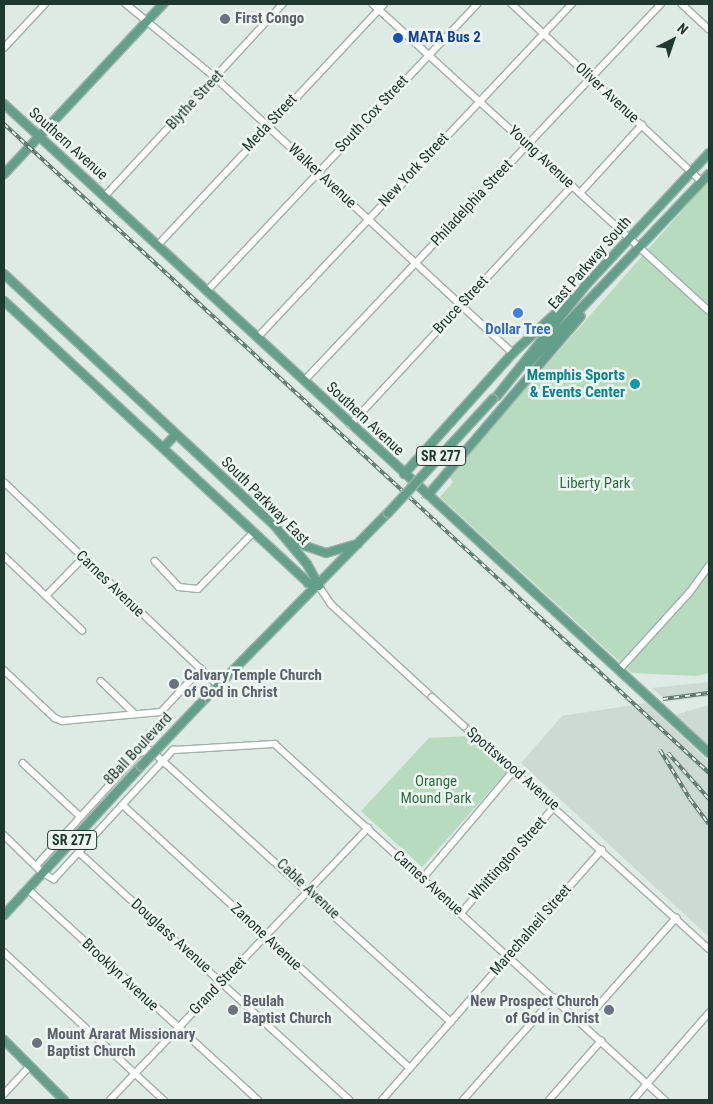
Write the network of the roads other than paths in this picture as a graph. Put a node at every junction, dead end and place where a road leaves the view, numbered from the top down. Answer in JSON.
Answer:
{"nodes":[{"id":1,"x":45,"y":4,"type":"edge"},
{"id":2,"x":126,"y":4,"type":"edge"},
{"id":3,"x":163,"y":4,"type":"edge"},
{"id":4,"x":283,"y":4,"type":"edge"},
{"id":5,"x":373,"y":4,"type":"edge"},
{"id":6,"x":384,"y":4,"type":"edge"},
{"id":7,"x":477,"y":4,"type":"edge"},
{"id":8,"x":512,"y":4,"type":"edge"},
{"id":9,"x":572,"y":4,"type":"edge"},
{"id":10,"x":661,"y":4,"type":"edge"},
{"id":11,"x":682,"y":4,"type":"edge"},
{"id":12,"x":379,"y":9,"type":"junction"},
{"id":13,"x":147,"y":21,"type":"junction"},
{"id":14,"x":709,"y":29,"type":"edge"},
{"id":15,"x":544,"y":33,"type":"junction"},
{"id":16,"x":4,"y":48,"type":"edge"},
{"id":17,"x":428,"y":55,"type":"junction"},
{"id":18,"x":216,"y":78,"type":"junction"},
{"id":19,"x":591,"y":78,"type":"junction"},
{"id":20,"x":480,"y":100,"type":"junction"},
{"id":21,"x":4,"y":104,"type":"edge"},
{"id":22,"x":642,"y":125,"type":"junction"},
{"id":23,"x":267,"y":126,"type":"junction"},
{"id":24,"x":39,"y":136,"type":"junction"},
{"id":25,"x":526,"y":144,"type":"junction"},
{"id":26,"x":709,"y":154,"type":"edge"},
{"id":27,"x":318,"y":172,"type":"junction"},
{"id":28,"x":692,"y":172,"type":"junction"},
{"id":29,"x":4,"y":174,"type":"edge"},
{"id":30,"x":709,"y":174,"type":"edge"},
{"id":31,"x":702,"y":182,"type":"junction"},
{"id":32,"x":572,"y":186,"type":"junction"},
{"id":33,"x":580,"y":193,"type":"junction"},
{"id":34,"x":105,"y":196,"type":"junction"},
{"id":35,"x":368,"y":220,"type":"junction"},
{"id":36,"x":629,"y":238,"type":"junction"},
{"id":37,"x":158,"y":244,"type":"junction"},
{"id":38,"x":640,"y":248,"type":"junction"},
{"id":39,"x":416,"y":262,"type":"junction"},
{"id":40,"x":4,"y":274,"type":"edge"},
{"id":41,"x":585,"y":286,"type":"junction"},
{"id":42,"x":603,"y":288,"type":"junction"},
{"id":43,"x":207,"y":291,"type":"junction"},
{"id":44,"x":4,"y":301,"type":"edge"},
{"id":45,"x":461,"y":306,"type":"junction"},
{"id":46,"x":709,"y":311,"type":"edge"},
{"id":47,"x":258,"y":337,"type":"junction"},
{"id":48,"x":513,"y":353,"type":"junction"},
{"id":49,"x":304,"y":381,"type":"junction"},
{"id":50,"x":495,"y":398,"type":"junction"},
{"id":51,"x":350,"y":424,"type":"junction"},
{"id":52,"x":176,"y":434,"type":"junction"},
{"id":53,"x":164,"y":448,"type":"junction"},
{"id":54,"x":404,"y":474,"type":"junction"},
{"id":55,"x":4,"y":482,"type":"edge"},
{"id":56,"x":428,"y":495,"type":"junction"},
{"id":57,"x":254,"y":532,"type":"junction"},
{"id":58,"x":288,"y":540,"type":"junction"},
{"id":59,"x":362,"y":542,"type":"junction"},
{"id":60,"x":4,"y":556,"type":"edge"},
{"id":61,"x":82,"y":558,"type":"junction"},
{"id":62,"x":155,"y":561,"type":"dead end"},
{"id":63,"x":709,"y":566,"type":"edge"},
{"id":64,"x":319,"y":586,"type":"junction"},
{"id":65,"x":46,"y":596,"type":"junction"},
{"id":66,"x":82,"y":630,"type":"dead end"},
{"id":67,"x":201,"y":669,"type":"junction"},
{"id":68,"x":4,"y":670,"type":"edge"},
{"id":69,"x":619,"y":670,"type":"junction"},
{"id":70,"x":102,"y":681,"type":"dead end"},
{"id":71,"x":218,"y":685,"type":"junction"},
{"id":72,"x":135,"y":714,"type":"junction"},
{"id":73,"x":709,"y":753,"type":"edge"},
{"id":74,"x":164,"y":758,"type":"junction"},
{"id":75,"x":23,"y":763,"type":"dead end"},
{"id":76,"x":516,"y":770,"type":"junction"},
{"id":77,"x":123,"y":805,"type":"junction"},
{"id":78,"x":555,"y":806,"type":"junction"},
{"id":79,"x":81,"y":817,"type":"junction"},
{"id":80,"x":368,"y":828,"type":"junction"},
{"id":81,"x":4,"y":835,"type":"edge"},
{"id":82,"x":602,"y":850,"type":"junction"},
{"id":83,"x":80,"y":853,"type":"junction"},
{"id":84,"x":36,"y":866,"type":"junction"},
{"id":85,"x":43,"y":872,"type":"junction"},
{"id":86,"x":422,"y":878,"type":"junction"},
{"id":87,"x":28,"y":889,"type":"junction"},
{"id":88,"x":309,"y":890,"type":"junction"},
{"id":89,"x":461,"y":912,"type":"junction"},
{"id":90,"x":4,"y":915,"type":"edge"},
{"id":91,"x":676,"y":918,"type":"junction"},
{"id":92,"x":266,"y":936,"type":"junction"},
{"id":93,"x":709,"y":949,"type":"edge"},
{"id":94,"x":4,"y":952,"type":"edge"},
{"id":95,"x":508,"y":956,"type":"junction"},
{"id":96,"x":222,"y":982,"type":"junction"},
{"id":97,"x":554,"y":998,"type":"junction"},
{"id":98,"x":709,"y":1013,"type":"edge"},
{"id":99,"x":451,"y":1022,"type":"junction"},
{"id":100,"x":582,"y":1024,"type":"junction"},
{"id":101,"x":178,"y":1028,"type":"junction"},
{"id":102,"x":4,"y":1040,"type":"edge"},
{"id":103,"x":601,"y":1041,"type":"junction"},
{"id":104,"x":30,"y":1066,"type":"junction"},
{"id":105,"x":410,"y":1068,"type":"junction"},
{"id":106,"x":135,"y":1074,"type":"junction"},
{"id":107,"x":647,"y":1084,"type":"junction"},
{"id":108,"x":4,"y":1094,"type":"edge"},
{"id":109,"x":64,"y":1100,"type":"edge"},
{"id":110,"x":110,"y":1100,"type":"edge"},
{"id":111,"x":164,"y":1100,"type":"edge"},
{"id":112,"x":258,"y":1100,"type":"edge"},
{"id":113,"x":350,"y":1100,"type":"edge"},
{"id":114,"x":382,"y":1100,"type":"edge"},
{"id":115,"x":463,"y":1100,"type":"edge"},
{"id":116,"x":549,"y":1100,"type":"edge"},
{"id":117,"x":633,"y":1100,"type":"edge"},
{"id":118,"x":665,"y":1100,"type":"edge"}],
"edges":[{"from":1,"to":16,"type":"street"},
{"from":2,"to":13,"type":"street","name":"Walker Avenue"},
{"from":3,"to":13,"type":"main road"},
{"from":4,"to":18,"type":"street","name":"Blythe Street"},
{"from":5,"to":12,"type":"street","name":"Young Avenue"},
{"from":6,"to":12,"type":"street","name":"Meda Street"},
{"from":7,"to":17,"type":"street","name":"South Cox Street"},
{"from":8,"to":15,"type":"street","name":"Oliver Avenue"},
{"from":9,"to":15,"type":"street","name":"New York Street"},
{"from":10,"to":19,"type":"street","name":"Philadelphia Street"},
{"from":11,"to":14,"type":"street"},
{"from":12,"to":17,"type":"street","name":"Young Avenue"},
{"from":12,"to":23,"type":"street","name":"Meda Street"},
{"from":13,"to":18,"type":"street","name":"Walker Avenue"},
{"from":13,"to":24,"type":"main road"},
{"from":15,"to":19,"type":"street","name":"Oliver Avenue"},
{"from":15,"to":20,"type":"street","name":"New York Street"},
{"from":17,"to":20,"type":"street","name":"Young Avenue"},
{"from":17,"to":27,"type":"street","name":"South Cox Street"},
{"from":18,"to":23,"type":"street","name":"Walker Avenue"},
{"from":18,"to":34,"type":"street","name":"Blythe Street"},
{"from":19,"to":22,"type":"street","name":"Oliver Avenue"},
{"from":19,"to":25,"type":"street","name":"Philadelphia Street"},
{"from":20,"to":25,"type":"street","name":"Young Avenue"},
{"from":20,"to":35,"type":"street","name":"New York Street"},
{"from":21,"to":24,"type":"main road","name":"Southern Avenue"},
{"from":22,"to":28,"type":"street","name":"Oliver Avenue"},
{"from":22,"to":33,"type":"street"},
{"from":23,"to":27,"type":"street","name":"Walker Avenue"},
{"from":23,"to":37,"type":"street","name":"Meda Street"},
{"from":24,"to":29,"type":"main road"},
{"from":24,"to":34,"type":"main road","name":"Southern Avenue"},
{"from":25,"to":32,"type":"street","name":"Young Avenue"},
{"from":25,"to":39,"type":"street","name":"Philadelphia Street"},
{"from":26,"to":28,"type":"main road","name":"East Parkway South","number":"SR 277"},
{"from":27,"to":35,"type":"street","name":"Walker Avenue"},
{"from":27,"to":43,"type":"street","name":"South Cox Street"},
{"from":28,"to":31,"type":"street","name":"Oliver Avenue"},
{"from":28,"to":36,"type":"main road","name":"East Parkway South","number":"SR 277"},
{"from":30,"to":31,"type":"main road","name":"East Parkway South","number":"SR 277"},
{"from":31,"to":38,"type":"main road","name":"East Parkway South","number":"SR 277"},
{"from":32,"to":33,"type":"street","name":"Young Avenue"},
{"from":32,"to":45,"type":"street","name":"Bruce Street"},
{"from":33,"to":36,"type":"street","name":"Young Avenue"},
{"from":34,"to":37,"type":"main road","name":"Southern Avenue"},
{"from":35,"to":39,"type":"street","name":"Walker Avenue"},
{"from":35,"to":47,"type":"street","name":"New York Street"},
{"from":36,"to":38,"type":"street","name":"Young Avenue"},
{"from":36,"to":41,"type":"main road","name":"East Parkway South","number":"SR 277"},
{"from":37,"to":43,"type":"main road","name":"Southern Avenue"},
{"from":38,"to":42,"type":"main road","name":"East Parkway South","number":"SR 277"},
{"from":38,"to":46,"type":"street","name":"Young Avenue"},
{"from":39,"to":45,"type":"street","name":"Walker Avenue"},
{"from":39,"to":49,"type":"street","name":"Philadelphia Street"},
{"from":40,"to":52,"type":"main road","name":"South Parkway East"},
{"from":41,"to":48,"type":"main road"},
{"from":41,"to":50,"type":"main road","name":"East Parkway South","number":"SR 277"},
{"from":42,"to":50,"type":"main road","name":"East Parkway South","number":"SR 277"},
{"from":42,"to":56,"type":"main road"},
{"from":43,"to":47,"type":"main road","name":"Southern Avenue"},
{"from":44,"to":53,"type":"main road","name":"South Parkway East"},
{"from":45,"to":48,"type":"street","name":"Walker Avenue"},
{"from":45,"to":51,"type":"street","name":"Bruce Street"},
{"from":47,"to":49,"type":"main road","name":"Southern Avenue"},
{"from":48,"to":54,"type":"main road"},
{"from":49,"to":51,"type":"main road","name":"Southern Avenue"},
{"from":50,"to":59,"type":"main road","name":"East Parkway South","number":"SR 277","bridge":true},
{"from":51,"to":54,"type":"main road","name":"Southern Avenue"},
{"from":52,"to":53,"type":"main road"},
{"from":52,"to":58,"type":"main road","name":"South Parkway East"},
{"from":53,"to":57,"type":"main road","name":"South Parkway East"},
{"from":54,"to":56,"type":"main road","name":"Southern Avenue"},
{"from":55,"to":61,"type":"street","name":"Carnes Avenue"},
{"from":56,"to":69,"type":"main road","name":"Southern Avenue"},
{"from":57,"to":62,"type":"street"},
{"from":57,"to":64,"type":"main road","name":"South Parkway East"},
{"from":58,"to":59,"type":"main road"},
{"from":58,"to":64,"type":"main road","name":"South Parkway East"},
{"from":59,"to":64,"type":"main road","name":"East Parkway South","number":"SR 277"},
{"from":60,"to":65,"type":"street"},
{"from":61,"to":65,"type":"street"},
{"from":61,"to":67,"type":"street","name":"Carnes Avenue"},
{"from":63,"to":69,"type":"street"},
{"from":64,"to":71,"type":"main road","name":"8Ball Boulevard","number":"SR 277"},
{"from":64,"to":76,"type":"street","name":"Spottswood Avenue","bridge":true},
{"from":65,"to":66,"type":"street"},
{"from":67,"to":71,"type":"street","name":"Carnes Avenue"},
{"from":67,"to":72,"type":"street"},
{"from":68,"to":72,"type":"street"},
{"from":69,"to":73,"type":"main road","name":"Southern Avenue"},
{"from":70,"to":72,"type":"street"},
{"from":71,"to":85,"type":"main road","name":"8Ball Boulevard","number":"SR 277","bridge":true},
{"from":74,"to":77,"type":"street"},
{"from":74,"to":79,"type":"street"},
{"from":74,"to":80,"type":"street","name":"Carnes Avenue"},
{"from":74,"to":88,"type":"street","name":"Cable Avenue"},
{"from":75,"to":79,"type":"street"},
{"from":76,"to":78,"type":"street","name":"Spottswood Avenue"},
{"from":76,"to":86,"type":"street"},
{"from":77,"to":83,"type":"street"},
{"from":77,"to":92,"type":"street","name":"Zanone Avenue"},
{"from":78,"to":82,"type":"street","name":"Spottswood Avenue"},
{"from":78,"to":89,"type":"street","name":"Whittington Street"},
{"from":79,"to":84,"type":"street"},
{"from":80,"to":86,"type":"street","name":"Carnes Avenue"},
{"from":80,"to":88,"type":"street","name":"Grand Street"},
{"from":81,"to":84,"type":"street"},
{"from":82,"to":91,"type":"street","name":"Spottswood Avenue"},
{"from":82,"to":95,"type":"street","name":"Marechalneil Street"},
{"from":83,"to":85,"type":"street"},
{"from":83,"to":96,"type":"street","name":"Douglass Avenue"},
{"from":84,"to":85,"type":"street"},
{"from":85,"to":87,"type":"main road","name":"8Ball Boulevard","number":"SR 277"},
{"from":86,"to":89,"type":"street","name":"Carnes Avenue"},
{"from":87,"to":90,"type":"main road","name":"8Ball Boulevard","number":"SR 277"},
{"from":87,"to":101,"type":"street","name":"Brooklyn Avenue"},
{"from":88,"to":92,"type":"street","name":"Grand Street"},
{"from":88,"to":99,"type":"street","name":"Cable Avenue"},
{"from":89,"to":95,"type":"street","name":"Carnes Avenue"},
{"from":91,"to":93,"type":"street","name":"Spottswood Avenue"},
{"from":91,"to":100,"type":"street"},
{"from":92,"to":96,"type":"street","name":"Grand Street"},
{"from":92,"to":105,"type":"street","name":"Zanone Avenue"},
{"from":94,"to":106,"type":"street"},
{"from":95,"to":97,"type":"street","name":"Carnes Avenue"},
{"from":95,"to":99,"type":"street","name":"Marechalneil Street"},
{"from":96,"to":101,"type":"street","name":"Grand Street"},
{"from":96,"to":113,"type":"street","name":"Douglass Avenue"},
{"from":97,"to":100,"type":"street","name":"Carnes Avenue"},
{"from":97,"to":115,"type":"street"},
{"from":98,"to":107,"type":"street"},
{"from":99,"to":105,"type":"street","name":"Marechalneil Street"},
{"from":100,"to":103,"type":"street","name":"Carnes Avenue"},
{"from":101,"to":106,"type":"street","name":"Grand Street"},
{"from":101,"to":112,"type":"street","name":"Brooklyn Avenue"},
{"from":102,"to":104,"type":"main road"},
{"from":103,"to":107,"type":"street","name":"Carnes Avenue"},
{"from":103,"to":116,"type":"street"},
{"from":104,"to":108,"type":"street"},
{"from":104,"to":109,"type":"main road"},
{"from":105,"to":114,"type":"street","name":"Marechalneil Street"},
{"from":106,"to":110,"type":"street","name":"Grand Street"},
{"from":106,"to":111,"type":"street"},
{"from":107,"to":117,"type":"street"},
{"from":107,"to":118,"type":"street","name":"Carnes Avenue"}]}
